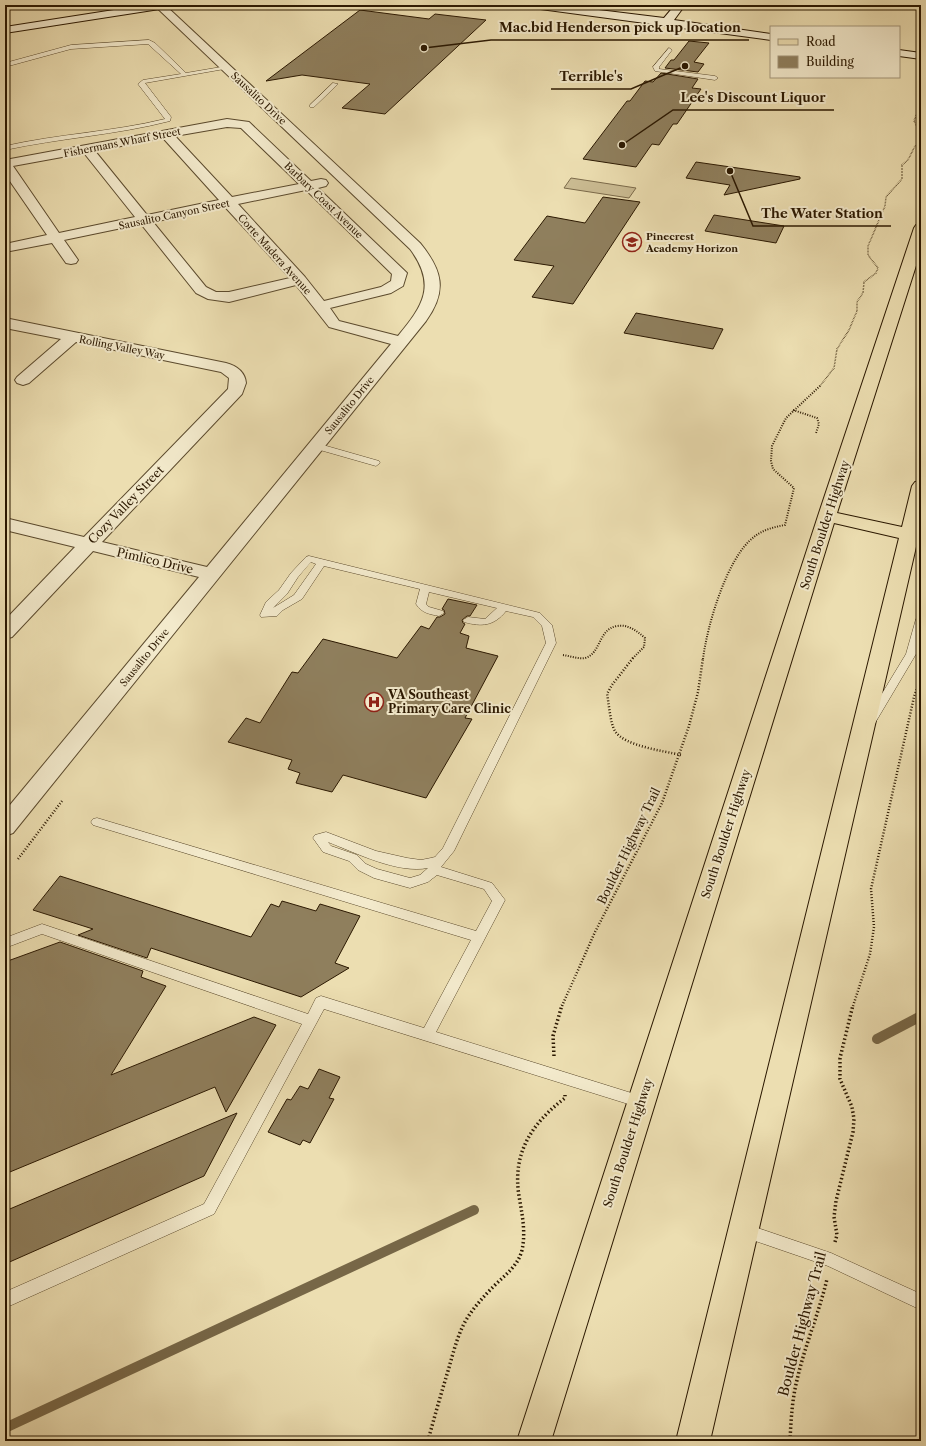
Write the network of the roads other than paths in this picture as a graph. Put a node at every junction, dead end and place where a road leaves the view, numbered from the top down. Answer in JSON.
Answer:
{"nodes":[{"id":1,"x":126,"y":5,"type":"edge"},
{"id":2,"x":162,"y":5,"type":"edge"},
{"id":3,"x":533,"y":5,"type":"edge"},
{"id":4,"x":680,"y":5,"type":"edge"},
{"id":5,"x":667,"y":22,"type":"junction"},
{"id":6,"x":5,"y":24,"type":"edge"},
{"id":7,"x":5,"y":30,"type":"edge"},
{"id":8,"x":770,"y":30,"type":"edge"},
{"id":9,"x":770,"y":37,"type":"edge"},
{"id":10,"x":900,"y":45,"type":"edge"},
{"id":11,"x":921,"y":48,"type":"edge"},
{"id":12,"x":670,"y":50,"type":"dead end"},
{"id":13,"x":900,"y":53,"type":"edge"},
{"id":14,"x":921,"y":56,"type":"edge"},
{"id":15,"x":5,"y":65,"type":"edge"},
{"id":16,"x":227,"y":68,"type":"junction"},
{"id":17,"x":184,"y":75,"type":"junction"},
{"id":18,"x":715,"y":78,"type":"dead end"},
{"id":19,"x":335,"y":84,"type":"dead end"},
{"id":20,"x":312,"y":106,"type":"dead end"},
{"id":21,"x":239,"y":123,"type":"joint"},
{"id":22,"x":166,"y":134,"type":"junction"},
{"id":23,"x":5,"y":148,"type":"edge"},
{"id":24,"x":87,"y":149,"type":"junction"},
{"id":25,"x":5,"y":164,"type":"edge"},
{"id":26,"x":343,"y":179,"type":"junction"},
{"id":27,"x":310,"y":186,"type":"junction"},
{"id":28,"x":229,"y":202,"type":"junction"},
{"id":29,"x":144,"y":220,"type":"junction"},
{"id":30,"x":921,"y":228,"type":"edge"},
{"id":31,"x":56,"y":238,"type":"junction"},
{"id":32,"x":5,"y":248,"type":"edge"},
{"id":33,"x":71,"y":260,"type":"dead end"},
{"id":34,"x":300,"y":280,"type":"junction"},
{"id":35,"x":321,"y":306,"type":"junction"},
{"id":36,"x":5,"y":323,"type":"edge"},
{"id":37,"x":73,"y":337,"type":"junction"},
{"id":38,"x":401,"y":342,"type":"junction"},
{"id":39,"x":237,"y":376,"type":"joint"},
{"id":40,"x":23,"y":380,"type":"dead end"},
{"id":41,"x":316,"y":446,"type":"junction"},
{"id":42,"x":376,"y":463,"type":"dead end"},
{"id":43,"x":921,"y":486,"type":"edge"},
{"id":44,"x":827,"y":516,"type":"junction"},
{"id":45,"x":5,"y":524,"type":"edge"},
{"id":46,"x":917,"y":535,"type":"edge"},
{"id":47,"x":88,"y":544,"type":"junction"},
{"id":48,"x":322,"y":562,"type":"junction"},
{"id":49,"x":212,"y":574,"type":"junction"},
{"id":50,"x":425,"y":588,"type":"junction"},
{"id":51,"x":503,"y":607,"type":"junction"},
{"id":52,"x":439,"y":613,"type":"dead end"},
{"id":53,"x":921,"y":618,"type":"edge"},
{"id":54,"x":468,"y":620,"type":"dead end"},
{"id":55,"x":5,"y":632,"type":"edge"},
{"id":56,"x":861,"y":738,"type":"junction"},
{"id":57,"x":97,"y":822,"type":"dead end"},
{"id":58,"x":5,"y":827,"type":"edge"},
{"id":59,"x":436,"y":864,"type":"junction"},
{"id":60,"x":479,"y":937,"type":"junction"},
{"id":61,"x":5,"y":943,"type":"edge"},
{"id":62,"x":311,"y":1021,"type":"junction"},
{"id":63,"x":427,"y":1034,"type":"junction"},
{"id":64,"x":641,"y":1102,"type":"junction"},
{"id":65,"x":743,"y":1230,"type":"junction"},
{"id":66,"x":5,"y":1300,"type":"edge"},
{"id":67,"x":921,"y":1302,"type":"edge"},
{"id":68,"x":534,"y":1441,"type":"edge"},
{"id":69,"x":693,"y":1441,"type":"edge"}],
"edges":[{"from":1,"to":6,"type":"street"},
{"from":2,"to":7,"type":"street"},
{"from":2,"to":16,"type":"street","name":"Sausalito Drive"},
{"from":3,"to":5,"type":"street"},
{"from":4,"to":5,"type":"street"},
{"from":5,"to":8,"type":"street"},
{"from":5,"to":9,"type":"street"},
{"from":10,"to":11,"type":"street"},
{"from":12,"to":18,"type":"lane"},
{"from":13,"to":14,"type":"street"},
{"from":15,"to":17,"type":"lane"},
{"from":16,"to":17,"type":"lane"},
{"from":16,"to":26,"type":"street","name":"Sausalito Drive"},
{"from":17,"to":23,"type":"lane"},
{"from":19,"to":20,"type":"lane"},
{"from":21,"to":22,"type":"street","name":"Fishermans Wharf Street"},
{"from":21,"to":27,"type":"street","name":"Barbary Coast Avenue"},
{"from":22,"to":24,"type":"street","name":"Fishermans Wharf Street"},
{"from":22,"to":28,"type":"street","name":"Corte Madera Avenue"},
{"from":24,"to":25,"type":"street","name":"Fishermans Wharf Street"},
{"from":24,"to":29,"type":"street"},
{"from":25,"to":31,"type":"street"},
{"from":26,"to":27,"type":"street","name":"Sausalito Canyon Street"},
{"from":26,"to":38,"type":"street","name":"Sausalito Drive"},
{"from":27,"to":28,"type":"street","name":"Sausalito Canyon Street"},
{"from":27,"to":35,"type":"street","name":"Barbary Coast Avenue"},
{"from":28,"to":29,"type":"street","name":"Sausalito Canyon Street"},
{"from":28,"to":34,"type":"street","name":"Corte Madera Avenue"},
{"from":29,"to":31,"type":"street","name":"Sausalito Canyon Street"},
{"from":29,"to":34,"type":"street"},
{"from":30,"to":44,"type":"main road","name":"South Boulder Highway"},
{"from":31,"to":32,"type":"street","name":"Sausalito Canyon Street"},
{"from":31,"to":33,"type":"street"},
{"from":34,"to":35,"type":"street","name":"Corte Madera Avenue"},
{"from":35,"to":38,"type":"street","name":"Corte Madera Avenue"},
{"from":36,"to":37,"type":"street","name":"Rolling Valley Way"},
{"from":37,"to":39,"type":"street","name":"Rolling Valley Way"},
{"from":37,"to":40,"type":"street"},
{"from":38,"to":41,"type":"street","name":"Sausalito Drive"},
{"from":39,"to":47,"type":"street","name":"Cozy Valley Street"},
{"from":41,"to":42,"type":"lane"},
{"from":41,"to":49,"type":"street","name":"Sausalito Drive"},
{"from":43,"to":46,"type":"main road"},
{"from":44,"to":46,"type":"main road"},
{"from":44,"to":64,"type":"main road","name":"South Boulder Highway"},
{"from":45,"to":47,"type":"street","name":"Pimlico Drive"},
{"from":46,"to":56,"type":"main road"},
{"from":47,"to":49,"type":"street","name":"Pimlico Drive"},
{"from":47,"to":55,"type":"street","name":"Cozy Valley Street"},
{"from":48,"to":48,"type":"lane"},
{"from":48,"to":50,"type":"lane"},
{"from":49,"to":58,"type":"street","name":"Sausalito Drive"},
{"from":50,"to":51,"type":"lane"},
{"from":50,"to":52,"type":"lane"},
{"from":51,"to":54,"type":"lane"},
{"from":51,"to":59,"type":"lane"},
{"from":53,"to":56,"type":"lane"},
{"from":56,"to":65,"type":"main road"},
{"from":57,"to":60,"type":"lane"},
{"from":59,"to":59,"type":"lane"},
{"from":59,"to":60,"type":"lane"},
{"from":60,"to":63,"type":"lane"},
{"from":61,"to":62,"type":"lane"},
{"from":62,"to":63,"type":"lane"},
{"from":62,"to":66,"type":"lane"},
{"from":63,"to":64,"type":"lane"},
{"from":64,"to":68,"type":"main road","name":"South Boulder Highway"},
{"from":65,"to":67,"type":"lane"},
{"from":65,"to":69,"type":"main road"}]}
